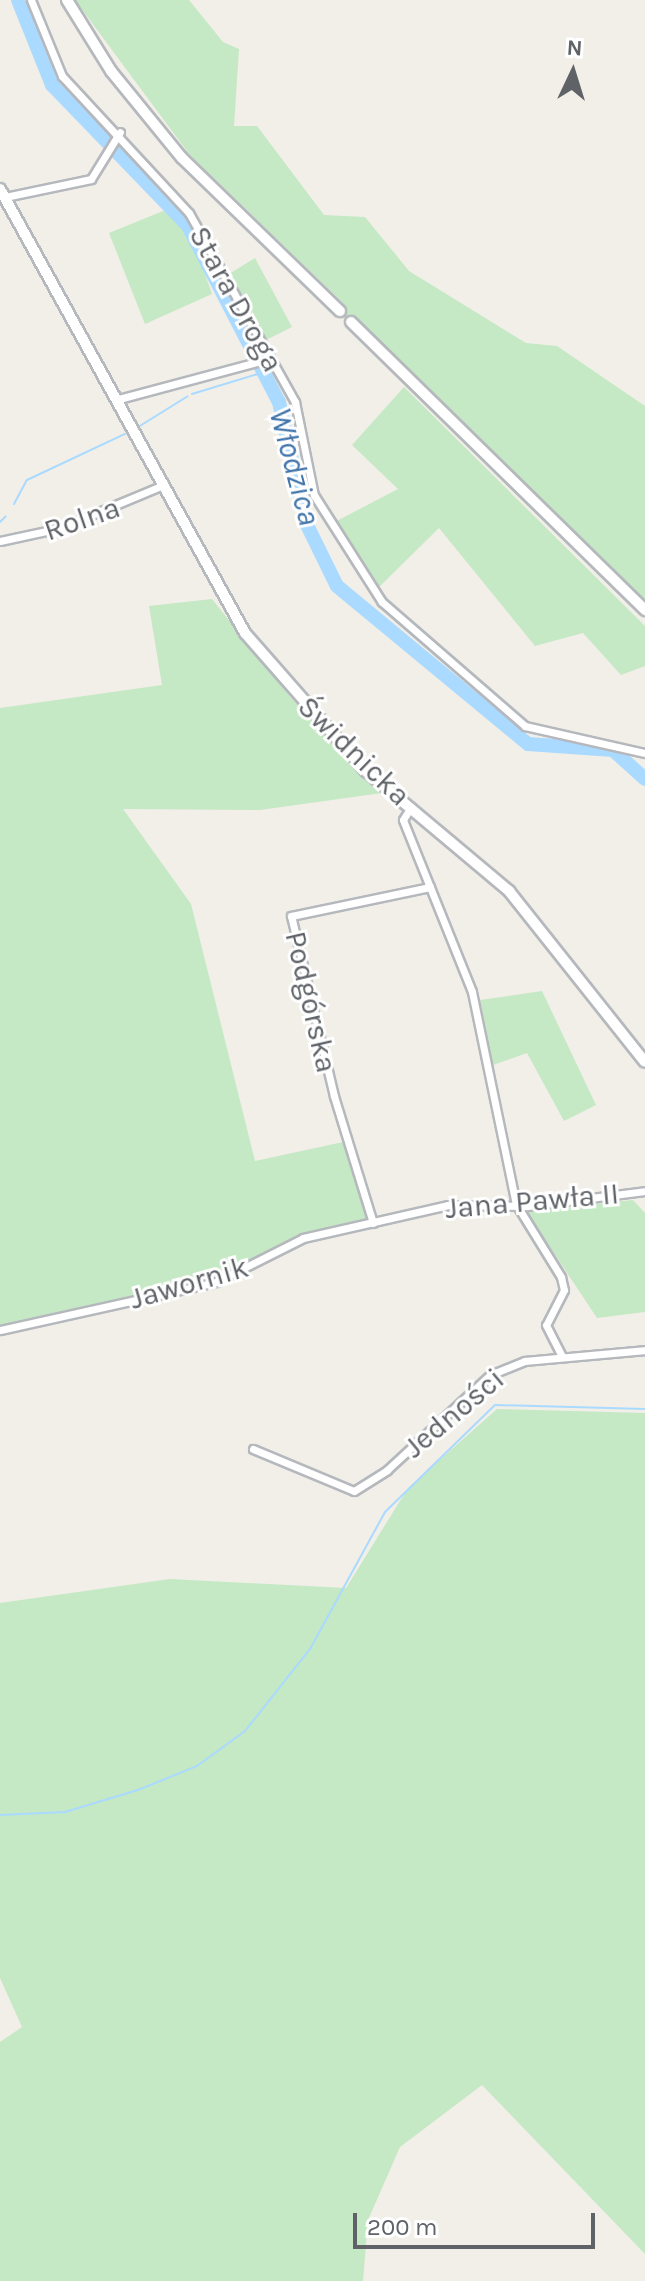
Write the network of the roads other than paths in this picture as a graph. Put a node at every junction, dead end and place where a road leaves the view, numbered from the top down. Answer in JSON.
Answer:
{"nodes":[{"id":1,"x":31,"y":0,"type":"edge"},
{"id":2,"x":67,"y":0,"type":"edge"},
{"id":3,"x":119,"y":134,"type":"junction"},
{"id":4,"x":2,"y":193,"type":"edge"},
{"id":5,"x":340,"y":311,"type":"dead end"},
{"id":6,"x":351,"y":322,"type":"dead end"},
{"id":7,"x":266,"y":359,"type":"junction"},
{"id":8,"x":115,"y":400,"type":"junction"},
{"id":9,"x":161,"y":486,"type":"junction"},
{"id":10,"x":0,"y":541,"type":"edge"},
{"id":11,"x":645,"y":610,"type":"edge"},
{"id":12,"x":645,"y":753,"type":"edge"},
{"id":13,"x":411,"y":807,"type":"junction"},
{"id":14,"x":430,"y":887,"type":"junction"},
{"id":15,"x":645,"y":1062,"type":"edge"},
{"id":16,"x":645,"y":1191,"type":"edge"},
{"id":17,"x":516,"y":1204,"type":"junction"},
{"id":18,"x":373,"y":1223,"type":"junction"},
{"id":19,"x":0,"y":1330,"type":"edge"},
{"id":20,"x":645,"y":1350,"type":"edge"},
{"id":21,"x":562,"y":1356,"type":"junction"},
{"id":22,"x":253,"y":1449,"type":"dead end"}],
"edges":[{"from":1,"to":3,"type":"street","name":"Stara Droga"},
{"from":2,"to":5,"type":"street"},
{"from":3,"to":4,"type":"street"},
{"from":3,"to":7,"type":"street","name":"Stara Droga"},
{"from":4,"to":8,"type":"street","name":"Świdnicka"},
{"from":6,"to":11,"type":"street"},
{"from":7,"to":8,"type":"street"},
{"from":7,"to":12,"type":"street","name":"Stara Droga"},
{"from":8,"to":9,"type":"street","name":"Świdnicka"},
{"from":9,"to":10,"type":"street","name":"Rolna"},
{"from":9,"to":13,"type":"street","name":"Świdnicka"},
{"from":13,"to":14,"type":"street"},
{"from":13,"to":15,"type":"street","name":"Świdnicka"},
{"from":14,"to":17,"type":"street"},
{"from":14,"to":18,"type":"street","name":"Podgórska"},
{"from":16,"to":17,"type":"street","name":"Jana Pawła II"},
{"from":17,"to":18,"type":"street","name":"Jana Pawła II"},
{"from":17,"to":21,"type":"street"},
{"from":18,"to":19,"type":"street","name":"Jawornik"},
{"from":20,"to":21,"type":"street","name":"Jedności"},
{"from":21,"to":22,"type":"street","name":"Jedności"}]}
